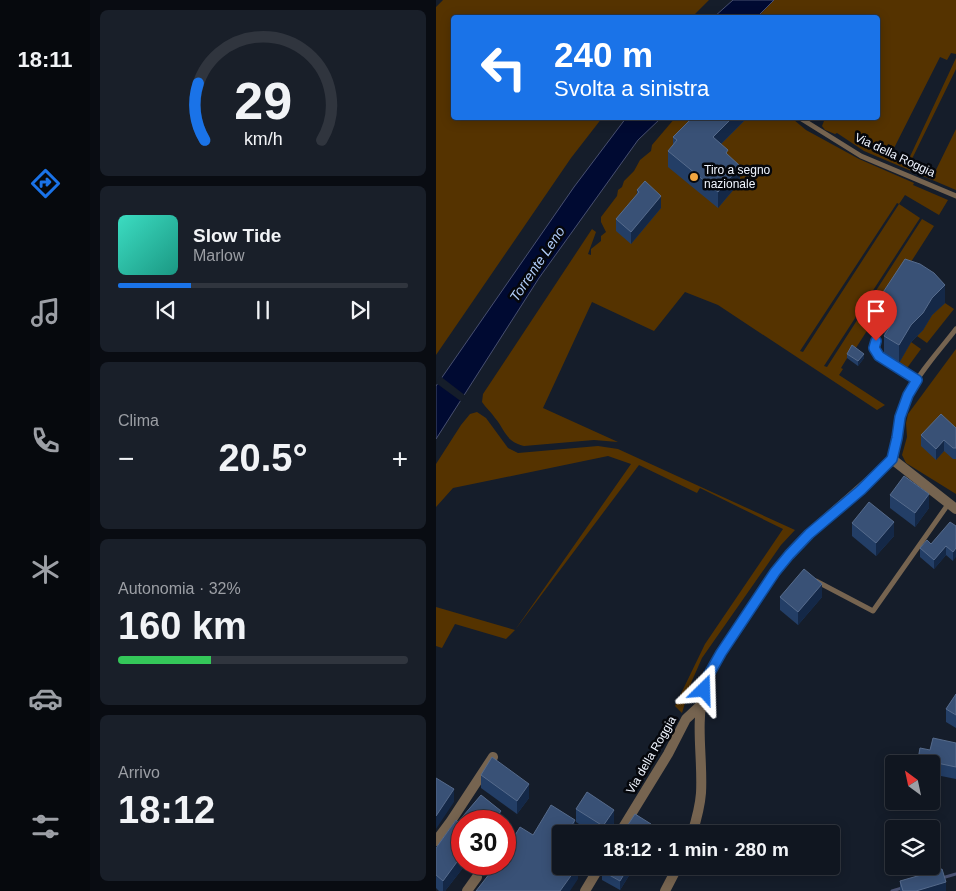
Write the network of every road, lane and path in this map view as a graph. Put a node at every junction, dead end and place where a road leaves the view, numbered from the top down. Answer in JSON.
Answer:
{"nodes":[{"id":1,"x":803,"y":120,"type":"edge"},
{"id":2,"x":956,"y":196,"type":"edge"},
{"id":3,"x":956,"y":329,"type":"edge"},
{"id":4,"x":876,"y":341,"type":"dead end"},
{"id":5,"x":917,"y":380,"type":"junction"},
{"id":6,"x":892,"y":459,"type":"junction"},
{"id":7,"x":952,"y":506,"type":"edge"},
{"id":8,"x":814,"y":579,"type":"edge"},
{"id":9,"x":701,"y":705,"type":"junction"},
{"id":10,"x":493,"y":757,"type":"edge"},
{"id":11,"x":625,"y":825,"type":"edge"},
{"id":12,"x":694,"y":825,"type":"edge"},
{"id":13,"x":436,"y":841,"type":"edge"},
{"id":14,"x":595,"y":875,"type":"edge"},
{"id":15,"x":673,"y":875,"type":"edge"},
{"id":16,"x":477,"y":877,"type":"dead end"},
{"id":17,"x":467,"y":891,"type":"edge"},
{"id":18,"x":585,"y":891,"type":"edge"},
{"id":19,"x":665,"y":891,"type":"edge"}],
"edges":[{"from":1,"to":2,"type":"lane","name":"Via della Roggia"},
{"from":3,"to":5,"type":"lane"},
{"from":4,"to":5,"type":"lane"},
{"from":5,"to":6,"type":"lane"},
{"from":6,"to":7,"type":"street"},
{"from":6,"to":9,"type":"street","name":"Via della Roggia"},
{"from":7,"to":8,"type":"lane"},
{"from":9,"to":11,"type":"street","name":"Via della Roggia"},
{"from":9,"to":12,"type":"street"},
{"from":10,"to":13,"type":"street"},
{"from":14,"to":18,"type":"street"},
{"from":15,"to":19,"type":"street"},
{"from":16,"to":17,"type":"street"}]}
